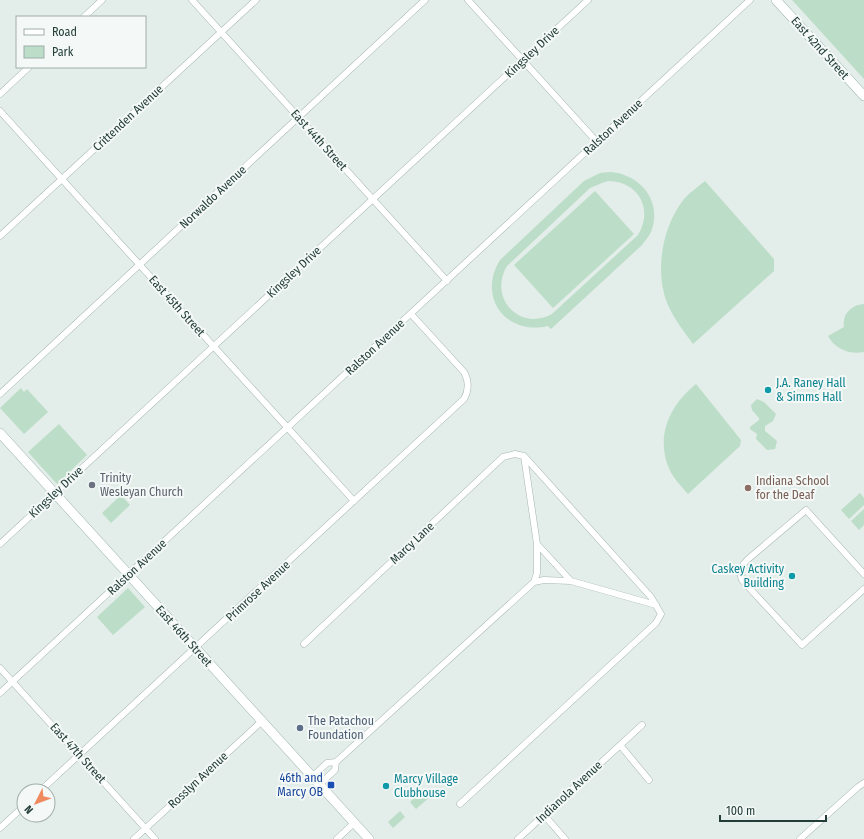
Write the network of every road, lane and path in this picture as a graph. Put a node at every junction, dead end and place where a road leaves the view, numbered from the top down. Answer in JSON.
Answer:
{"nodes":[{"id":1,"x":102,"y":0,"type":"edge"},
{"id":2,"x":192,"y":0,"type":"edge"},
{"id":3,"x":256,"y":0,"type":"edge"},
{"id":4,"x":425,"y":0,"type":"edge"},
{"id":5,"x":468,"y":0,"type":"edge"},
{"id":6,"x":588,"y":0,"type":"edge"},
{"id":7,"x":750,"y":0,"type":"edge"},
{"id":8,"x":776,"y":0,"type":"edge"},
{"id":9,"x":85,"y":16,"type":"edge"},
{"id":10,"x":221,"y":32,"type":"junction"},
{"id":11,"x":523,"y":60,"type":"junction"},
{"id":12,"x":29,"y":68,"type":"edge"},
{"id":13,"x":0,"y":94,"type":"edge"},
{"id":14,"x":864,"y":96,"type":"edge"},
{"id":15,"x":0,"y":111,"type":"edge"},
{"id":16,"x":298,"y":117,"type":"junction"},
{"id":17,"x":597,"y":142,"type":"junction"},
{"id":18,"x":62,"y":179,"type":"junction"},
{"id":19,"x":373,"y":200,"type":"junction"},
{"id":20,"x":0,"y":236,"type":"edge"},
{"id":21,"x":140,"y":264,"type":"junction"},
{"id":22,"x":446,"y":281,"type":"junction"},
{"id":23,"x":411,"y":314,"type":"junction"},
{"id":24,"x":214,"y":346,"type":"junction"},
{"id":25,"x":0,"y":394,"type":"edge"},
{"id":26,"x":288,"y":427,"type":"junction"},
{"id":27,"x":0,"y":433,"type":"edge"},
{"id":28,"x":524,"y":456,"type":"junction"},
{"id":29,"x":55,"y":494,"type":"junction"},
{"id":30,"x":354,"y":501,"type":"junction"},
{"id":31,"x":0,"y":544,"type":"edge"},
{"id":32,"x":537,"y":544,"type":"junction"},
{"id":33,"x":864,"y":574,"type":"edge"},
{"id":34,"x":129,"y":575,"type":"junction"},
{"id":35,"x":534,"y":582,"type":"junction"},
{"id":36,"x":571,"y":582,"type":"junction"},
{"id":37,"x":864,"y":589,"type":"edge"},
{"id":38,"x":656,"y":605,"type":"junction"},
{"id":39,"x":304,"y":644,"type":"dead end"},
{"id":40,"x":196,"y":648,"type":"junction"},
{"id":41,"x":0,"y":668,"type":"edge"},
{"id":42,"x":13,"y":682,"type":"junction"},
{"id":43,"x":0,"y":693,"type":"edge"},
{"id":44,"x":262,"y":721,"type":"junction"},
{"id":45,"x":642,"y":725,"type":"dead end"},
{"id":46,"x":620,"y":745,"type":"junction"},
{"id":47,"x":79,"y":755,"type":"junction"},
{"id":48,"x":336,"y":762,"type":"junction"},
{"id":49,"x":312,"y":777,"type":"junction"},
{"id":50,"x":649,"y":780,"type":"dead end"},
{"id":51,"x":49,"y":783,"type":"edge"},
{"id":52,"x":864,"y":783,"type":"edge"},
{"id":53,"x":320,"y":785,"type":"junction"},
{"id":54,"x":460,"y":804,"type":"dead end"},
{"id":55,"x":16,"y":813,"type":"edge"},
{"id":56,"x":544,"y":815,"type":"junction"},
{"id":57,"x":354,"y":823,"type":"junction"},
{"id":58,"x":0,"y":828,"type":"edge"},
{"id":59,"x":146,"y":828,"type":"junction"},
{"id":60,"x":134,"y":839,"type":"edge"},
{"id":61,"x":155,"y":839,"type":"edge"},
{"id":62,"x":337,"y":839,"type":"edge"},
{"id":63,"x":369,"y":839,"type":"edge"},
{"id":64,"x":518,"y":839,"type":"edge"},
{"id":65,"x":565,"y":839,"type":"edge"},
{"id":66,"x":800,"y":839,"type":"edge"}],
"edges":[{"from":1,"to":9,"type":"street"},
{"from":2,"to":10,"type":"street","name":"East 44th Street"},
{"from":3,"to":10,"type":"street","name":"Crittenden Avenue"},
{"from":4,"to":16,"type":"street","name":"Norwaldo Avenue"},
{"from":5,"to":11,"type":"street"},
{"from":6,"to":11,"type":"street","name":"Kingsley Drive"},
{"from":7,"to":17,"type":"street","name":"Ralston Avenue"},
{"from":8,"to":14,"type":"main road","name":"East 42nd Street"},
{"from":10,"to":16,"type":"street","name":"East 44th Street"},
{"from":10,"to":18,"type":"street","name":"Crittenden Avenue"},
{"from":11,"to":17,"type":"street"},
{"from":11,"to":19,"type":"street","name":"Kingsley Drive"},
{"from":12,"to":13,"type":"street"},
{"from":15,"to":18,"type":"street","name":"East 45th Street"},
{"from":16,"to":19,"type":"street","name":"East 44th Street"},
{"from":16,"to":21,"type":"street","name":"Norwaldo Avenue"},
{"from":17,"to":22,"type":"street","name":"Ralston Avenue"},
{"from":18,"to":20,"type":"street","name":"Crittenden Avenue"},
{"from":18,"to":21,"type":"street","name":"East 45th Street"},
{"from":19,"to":22,"type":"street","name":"East 44th Street"},
{"from":19,"to":24,"type":"street","name":"Kingsley Drive"},
{"from":21,"to":24,"type":"street","name":"East 45th Street"},
{"from":21,"to":25,"type":"street","name":"Norwaldo Avenue"},
{"from":22,"to":23,"type":"street","name":"Ralston Avenue"},
{"from":23,"to":26,"type":"street","name":"Ralston Avenue"},
{"from":23,"to":30,"type":"street","name":"Primrose Avenue"},
{"from":24,"to":26,"type":"street","name":"East 45th Street"},
{"from":24,"to":29,"type":"street","name":"Kingsley Drive"},
{"from":26,"to":30,"type":"street","name":"East 45th Street"},
{"from":26,"to":34,"type":"street","name":"Ralston Avenue"},
{"from":27,"to":29,"type":"main road","name":"East 46th Street"},
{"from":28,"to":32,"type":"street"},
{"from":28,"to":38,"type":"street"},
{"from":28,"to":39,"type":"street","name":"Marcy Lane"},
{"from":29,"to":31,"type":"street","name":"Kingsley Drive"},
{"from":29,"to":34,"type":"main road","name":"East 46th Street"},
{"from":30,"to":40,"type":"street","name":"Primrose Avenue"},
{"from":32,"to":35,"type":"street"},
{"from":32,"to":36,"type":"street"},
{"from":33,"to":37,"type":"street"},
{"from":34,"to":40,"type":"main road","name":"East 46th Street"},
{"from":34,"to":42,"type":"street","name":"Ralston Avenue"},
{"from":35,"to":36,"type":"street"},
{"from":35,"to":48,"type":"street"},
{"from":36,"to":38,"type":"street"},
{"from":38,"to":54,"type":"street"},
{"from":40,"to":44,"type":"main road","name":"East 46th Street"},
{"from":40,"to":47,"type":"street","name":"Primrose Avenue"},
{"from":41,"to":42,"type":"street","name":"East 47th Street"},
{"from":42,"to":43,"type":"street","name":"Ralston Avenue"},
{"from":42,"to":47,"type":"street","name":"East 47th Street"},
{"from":44,"to":49,"type":"main road","name":"East 46th Street"},
{"from":44,"to":59,"type":"street","name":"Rosslyn Avenue"},
{"from":45,"to":46,"type":"street","name":"Indianola Avenue"},
{"from":46,"to":50,"type":"street"},
{"from":46,"to":56,"type":"street","name":"Indianola Avenue"},
{"from":47,"to":51,"type":"street","name":"Primrose Avenue"},
{"from":47,"to":59,"type":"street","name":"East 47th Street"},
{"from":48,"to":49,"type":"street"},
{"from":48,"to":53,"type":"street"},
{"from":49,"to":53,"type":"main road","name":"East 46th Street"},
{"from":52,"to":66,"type":"street"},
{"from":53,"to":57,"type":"main road","name":"East 46th Street"},
{"from":55,"to":58,"type":"street"},
{"from":56,"to":64,"type":"street","name":"Indianola Avenue"},
{"from":56,"to":65,"type":"street"},
{"from":57,"to":62,"type":"street"},
{"from":57,"to":63,"type":"main road","name":"East 46th Street"},
{"from":59,"to":60,"type":"street","name":"Rosslyn Avenue"},
{"from":59,"to":61,"type":"street","name":"East 47th Street"}]}
